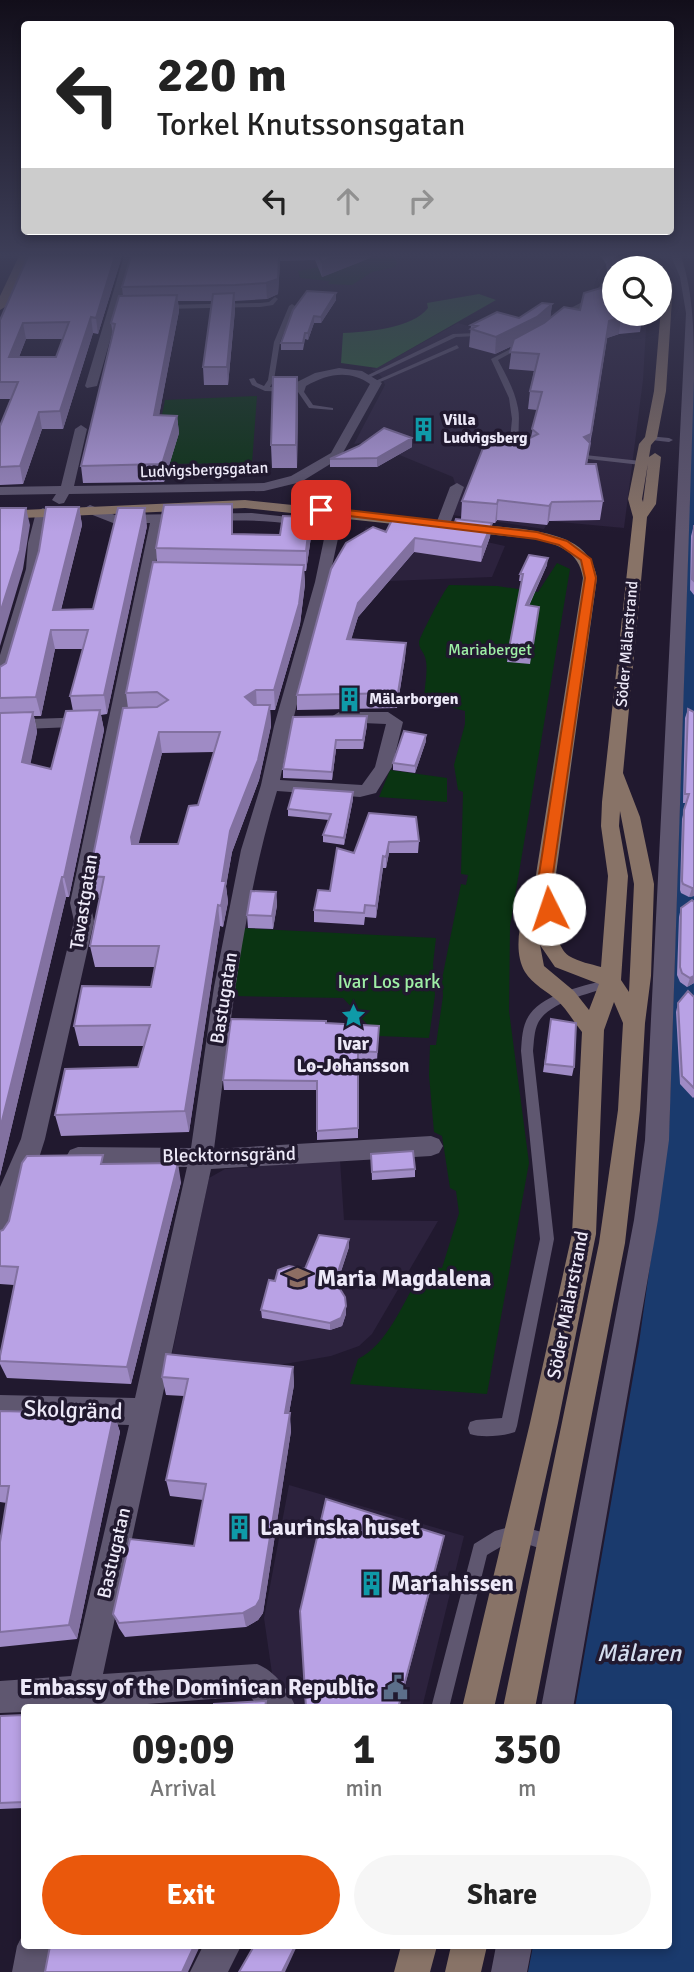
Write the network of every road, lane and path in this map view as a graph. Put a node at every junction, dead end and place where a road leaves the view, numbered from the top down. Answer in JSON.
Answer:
{"nodes":[{"id":1,"x":105,"y":348,"type":"edge"},
{"id":2,"x":276,"y":348,"type":"edge"},
{"id":3,"x":430,"y":348,"type":"edge"},
{"id":4,"x":454,"y":348,"type":"edge"},
{"id":5,"x":516,"y":348,"type":"edge"},
{"id":6,"x":661,"y":348,"type":"edge"},
{"id":7,"x":690,"y":348,"type":"edge"},
{"id":8,"x":252,"y":379,"type":"dead end"},
{"id":9,"x":372,"y":379,"type":"junction"},
{"id":10,"x":91,"y":386,"type":"dead end"},
{"id":11,"x":265,"y":389,"type":"junction"},
{"id":12,"x":300,"y":390,"type":"junction"},
{"id":13,"x":331,"y":409,"type":"dead end"},
{"id":14,"x":81,"y":429,"type":"dead end"},
{"id":15,"x":651,"y":438,"type":"junction"},
{"id":16,"x":668,"y":440,"type":"dead end"},
{"id":17,"x":353,"y":450,"type":"edge"},
{"id":18,"x":529,"y":452,"type":"edge"},
{"id":19,"x":336,"y":455,"type":"junction"},
{"id":20,"x":588,"y":457,"type":"edge"},
{"id":21,"x":648,"y":463,"type":"junction"},
{"id":22,"x":457,"y":487,"type":"dead end"},
{"id":23,"x":0,"y":491,"type":"edge"},
{"id":24,"x":65,"y":491,"type":"junction"},
{"id":25,"x":90,"y":509,"type":"junction"},
{"id":26,"x":49,"y":512,"type":"junction"},
{"id":27,"x":0,"y":514,"type":"edge"},
{"id":28,"x":158,"y":518,"type":"junction"},
{"id":29,"x":443,"y":524,"type":"junction"},
{"id":30,"x":0,"y":682,"type":"edge"},
{"id":31,"x":325,"y":718,"type":"edge"},
{"id":32,"x":125,"y":721,"type":"junction"},
{"id":33,"x":0,"y":725,"type":"edge"},
{"id":34,"x":616,"y":772,"type":"junction"},
{"id":35,"x":270,"y":785,"type":"junction"},
{"id":36,"x":545,"y":881,"type":"junction"},
{"id":37,"x":531,"y":949,"type":"junction"},
{"id":38,"x":641,"y":953,"type":"junction"},
{"id":39,"x":610,"y":982,"type":"junction"},
{"id":40,"x":567,"y":997,"type":"junction"},
{"id":41,"x":634,"y":1023,"type":"junction"},
{"id":42,"x":593,"y":1030,"type":"junction"},
{"id":43,"x":431,"y":1146,"type":"dead end"},
{"id":44,"x":27,"y":1158,"type":"junction"},
{"id":45,"x":201,"y":1160,"type":"junction"},
{"id":46,"x":0,"y":1238,"type":"edge"},
{"id":47,"x":0,"y":1408,"type":"edge"},
{"id":48,"x":145,"y":1412,"type":"junction"},
{"id":49,"x":476,"y":1428,"type":"dead end"},
{"id":50,"x":520,"y":1533,"type":"junction"},
{"id":51,"x":554,"y":1543,"type":"junction"},
{"id":52,"x":0,"y":1697,"type":"edge"},
{"id":53,"x":81,"y":1700,"type":"edge"},
{"id":54,"x":277,"y":1704,"type":"edge"},
{"id":55,"x":441,"y":1704,"type":"edge"},
{"id":56,"x":479,"y":1704,"type":"edge"},
{"id":57,"x":520,"y":1704,"type":"edge"},
{"id":58,"x":558,"y":1704,"type":"edge"},
{"id":59,"x":34,"y":1949,"type":"edge"},
{"id":60,"x":221,"y":1949,"type":"edge"},
{"id":61,"x":418,"y":1949,"type":"edge"},
{"id":62,"x":468,"y":1949,"type":"edge"},
{"id":63,"x":513,"y":1949,"type":"edge"},
{"id":64,"x":30,"y":1972,"type":"edge"},
{"id":65,"x":208,"y":1972,"type":"edge"},
{"id":66,"x":412,"y":1972,"type":"edge"},
{"id":67,"x":463,"y":1972,"type":"edge"},
{"id":68,"x":509,"y":1972,"type":"edge"}],
"edges":[{"from":1,"to":10,"type":"street"},
{"from":2,"to":11,"type":"lane"},
{"from":3,"to":9,"type":"lane"},
{"from":4,"to":9,"type":"lane"},
{"from":5,"to":18,"type":"lane"},
{"from":6,"to":15,"type":"street","name":"Söder Mälarstrand"},
{"from":7,"to":58,"type":"street"},
{"from":8,"to":11,"type":"lane"},
{"from":9,"to":12,"type":"street"},
{"from":9,"to":19,"type":"street","name":"Ludvigsbergsgatan"},
{"from":11,"to":12,"type":"lane"},
{"from":12,"to":13,"type":"lane"},
{"from":14,"to":24,"type":"street"},
{"from":15,"to":16,"type":"lane"},
{"from":15,"to":21,"type":"street","name":"Söder Mälarstrand"},
{"from":17,"to":19,"type":"street","name":"Ludvigsbergsgatan"},
{"from":19,"to":24,"type":"street","name":"Ludvigsbergsgatan"},
{"from":20,"to":21,"type":"lane"},
{"from":21,"to":34,"type":"street","name":"Söder Mälarstrand"},
{"from":22,"to":29,"type":"street"},
{"from":23,"to":24,"type":"street","name":"Ludvigsbergsgatan"},
{"from":24,"to":26,"type":"street"},
{"from":25,"to":26,"type":"street"},
{"from":25,"to":28,"type":"street","name":"Bastugatan"},
{"from":25,"to":29,"type":"street"},
{"from":26,"to":27,"type":"street"},
{"from":26,"to":30,"type":"street"},
{"from":28,"to":32,"type":"street","name":"Tavastgatan"},
{"from":28,"to":35,"type":"street","name":"Bastugatan"},
{"from":29,"to":36,"type":"street"},
{"from":31,"to":35,"type":"street"},
{"from":32,"to":33,"type":"street"},
{"from":32,"to":44,"type":"street","name":"Tavastgatan"},
{"from":34,"to":38,"type":"street","name":"Söder Mälarstrand"},
{"from":34,"to":39,"type":"street","name":"Söder Mälarstrand"},
{"from":35,"to":45,"type":"street","name":"Bastugatan"},
{"from":36,"to":37,"type":"street"},
{"from":36,"to":39,"type":"street"},
{"from":37,"to":39,"type":"street"},
{"from":37,"to":40,"type":"street"},
{"from":38,"to":39,"type":"street"},
{"from":38,"to":41,"type":"street","name":"Söder Mälarstrand"},
{"from":39,"to":40,"type":"lane"},
{"from":39,"to":41,"type":"street"},
{"from":39,"to":42,"type":"street","name":"Söder Mälarstrand"},
{"from":40,"to":42,"type":"street"},
{"from":40,"to":49,"type":"lane"},
{"from":41,"to":51,"type":"street","name":"Söder Mälarstrand"},
{"from":42,"to":50,"type":"street","name":"Söder Mälarstrand"},
{"from":43,"to":45,"type":"street","name":"Blecktornsgränd"},
{"from":44,"to":45,"type":"street","name":"Blecktornsgränd"},
{"from":44,"to":46,"type":"street","name":"Tavastgatan"},
{"from":45,"to":48,"type":"street","name":"Bastugatan"},
{"from":47,"to":48,"type":"street","name":"Skolgränd"},
{"from":48,"to":53,"type":"street","name":"Bastugatan"},
{"from":50,"to":51,"type":"lane"},
{"from":50,"to":55,"type":"lane"},
{"from":50,"to":56,"type":"street","name":"Söder Mälarstrand"},
{"from":51,"to":57,"type":"street","name":"Söder Mälarstrand"},
{"from":52,"to":53,"type":"street"},
{"from":53,"to":54,"type":"street"},
{"from":59,"to":64,"type":"street"},
{"from":60,"to":65,"type":"street"},
{"from":61,"to":66,"type":"street"},
{"from":62,"to":67,"type":"street"},
{"from":63,"to":68,"type":"street"}]}
